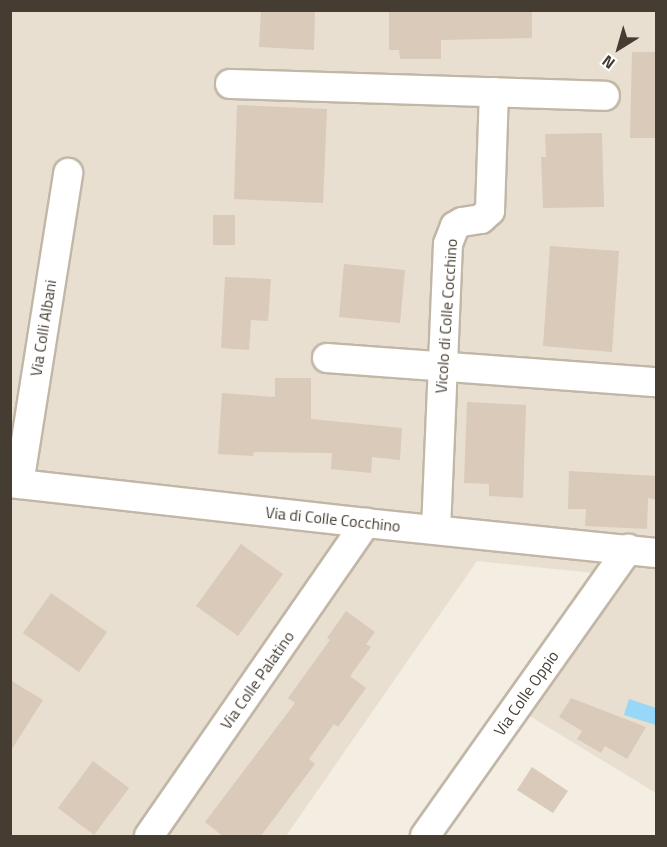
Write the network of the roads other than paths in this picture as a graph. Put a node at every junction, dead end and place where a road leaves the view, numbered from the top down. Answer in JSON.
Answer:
{"nodes":[{"id":1,"x":230,"y":84,"type":"dead end"},
{"id":2,"x":494,"y":92,"type":"junction"},
{"id":3,"x":605,"y":96,"type":"dead end"},
{"id":4,"x":68,"y":173,"type":"dead end"},
{"id":5,"x":327,"y":358,"type":"dead end"},
{"id":6,"x":442,"y":367,"type":"junction"},
{"id":7,"x":657,"y":382,"type":"edge"},
{"id":8,"x":15,"y":483,"type":"edge"},
{"id":9,"x":366,"y":523,"type":"junction"},
{"id":10,"x":436,"y":530,"type":"junction"},
{"id":11,"x":628,"y":549,"type":"junction"},
{"id":12,"x":657,"y":552,"type":"edge"},
{"id":13,"x":149,"y":837,"type":"edge"},
{"id":14,"x":425,"y":837,"type":"edge"}],
"edges":[{"from":1,"to":2,"type":"street"},
{"from":2,"to":3,"type":"street"},
{"from":2,"to":6,"type":"street","name":"Vicolo di Colle Cocchino"},
{"from":4,"to":8,"type":"street","name":"Via Colli Albani"},
{"from":5,"to":6,"type":"street"},
{"from":6,"to":7,"type":"street"},
{"from":6,"to":10,"type":"street","name":"Vicolo di Colle Cocchino"},
{"from":8,"to":9,"type":"street","name":"Via di Colle Cocchino"},
{"from":9,"to":10,"type":"street","name":"Via di Colle Cocchino"},
{"from":9,"to":13,"type":"street","name":"Via Colle Palatino"},
{"from":10,"to":11,"type":"street","name":"Via di Colle Cocchino"},
{"from":11,"to":12,"type":"street","name":"Via di Colle Cocchino"},
{"from":11,"to":14,"type":"street","name":"Via Colle Oppio"}]}
